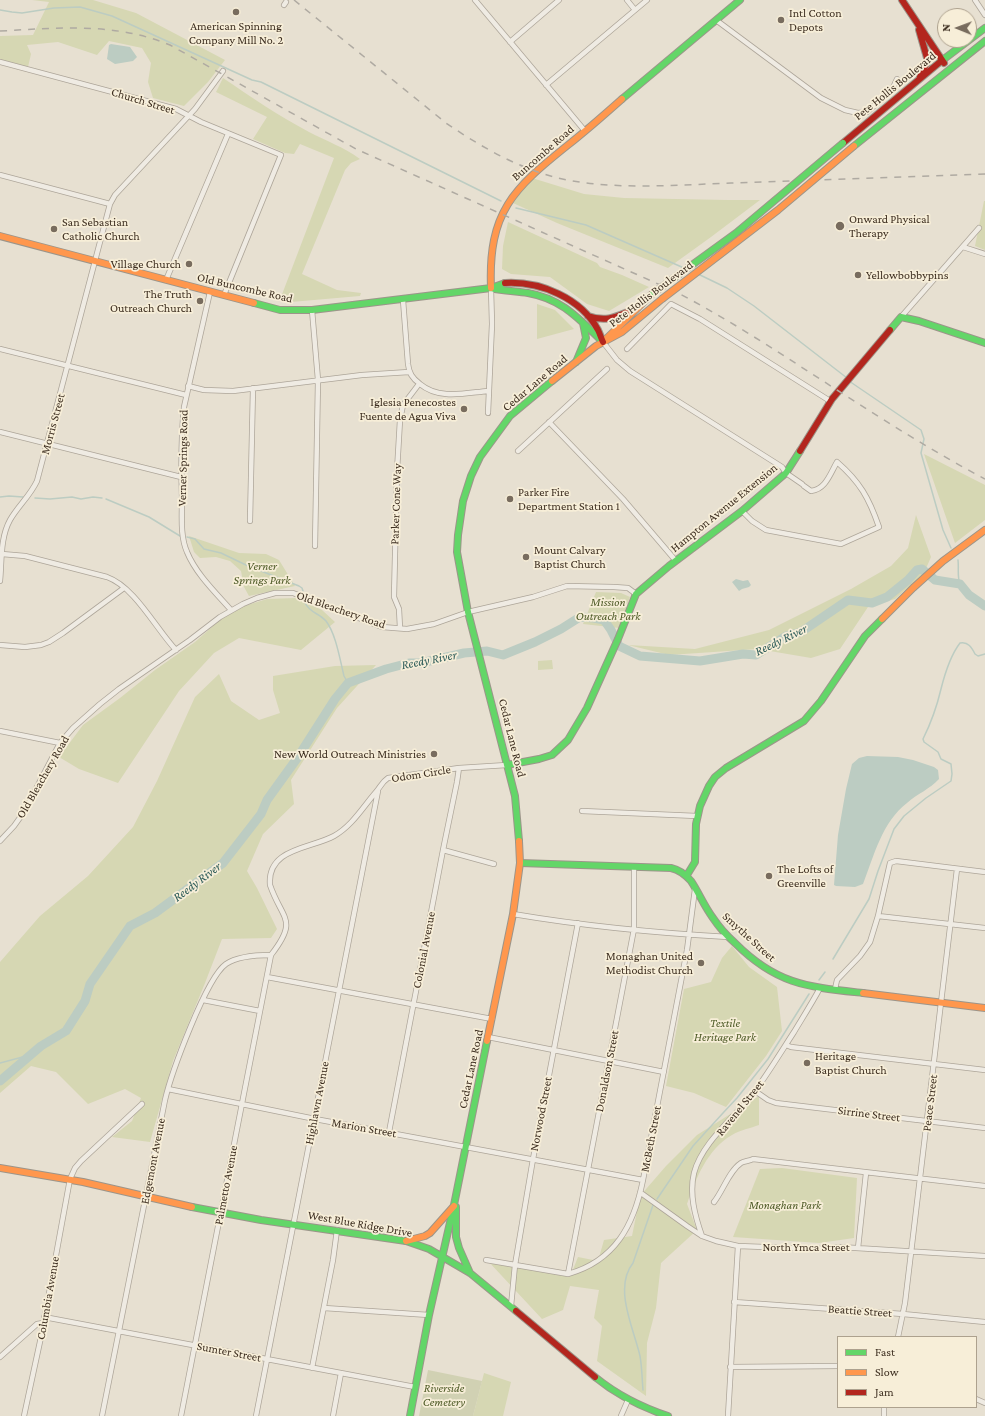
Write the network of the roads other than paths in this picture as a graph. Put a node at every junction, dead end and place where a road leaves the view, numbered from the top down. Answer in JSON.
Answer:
{"nodes":[{"id":1,"x":475,"y":0,"type":"edge"},
{"id":2,"x":559,"y":0,"type":"edge"},
{"id":3,"x":627,"y":0,"type":"edge"},
{"id":4,"x":647,"y":0,"type":"edge"},
{"id":5,"x":740,"y":0,"type":"edge"},
{"id":6,"x":902,"y":0,"type":"edge"},
{"id":7,"x":975,"y":0,"type":"edge"},
{"id":8,"x":636,"y":10,"type":"junction"},
{"id":9,"x":985,"y":15,"type":"edge"},
{"id":10,"x":716,"y":20,"type":"junction"},
{"id":11,"x":918,"y":25,"type":"junction"},
{"id":12,"x":985,"y":28,"type":"edge"},
{"id":13,"x":985,"y":41,"type":"edge"},
{"id":14,"x":510,"y":42,"type":"junction"},
{"id":15,"x":943,"y":61,"type":"junction"},
{"id":16,"x":0,"y":62,"type":"edge"},
{"id":17,"x":949,"y":69,"type":"junction"},
{"id":18,"x":223,"y":71,"type":"dead end"},
{"id":19,"x":896,"y":80,"type":"dead end"},
{"id":20,"x":917,"y":81,"type":"junction"},
{"id":21,"x":546,"y":85,"type":"junction"},
{"id":22,"x":188,"y":116,"type":"junction"},
{"id":23,"x":585,"y":131,"type":"junction"},
{"id":24,"x":228,"y":134,"type":"junction"},
{"id":25,"x":0,"y":175,"type":"edge"},
{"id":26,"x":110,"y":204,"type":"junction"},
{"id":27,"x":979,"y":228,"type":"dead end"},
{"id":28,"x":0,"y":236,"type":"edge"},
{"id":29,"x":963,"y":247,"type":"junction"},
{"id":30,"x":985,"y":254,"type":"edge"},
{"id":31,"x":95,"y":261,"type":"junction"},
{"id":32,"x":166,"y":280,"type":"junction"},
{"id":33,"x":491,"y":288,"type":"junction"},
{"id":34,"x":210,"y":292,"type":"junction"},
{"id":35,"x":224,"y":295,"type":"junction"},
{"id":36,"x":403,"y":300,"type":"junction"},
{"id":37,"x":637,"y":309,"type":"junction"},
{"id":38,"x":312,"y":310,"type":"junction"},
{"id":39,"x":586,"y":316,"type":"junction"},
{"id":40,"x":901,"y":317,"type":"junction"},
{"id":41,"x":583,"y":322,"type":"junction"},
{"id":42,"x":603,"y":342,"type":"junction"},
{"id":43,"x":985,"y":343,"type":"edge"},
{"id":44,"x":0,"y":349,"type":"edge"},
{"id":45,"x":627,"y":349,"type":"dead end"},
{"id":46,"x":576,"y":363,"type":"junction"},
{"id":47,"x":68,"y":366,"type":"junction"},
{"id":48,"x":607,"y":369,"type":"dead end"},
{"id":49,"x":409,"y":372,"type":"junction"},
{"id":50,"x":318,"y":380,"type":"junction"},
{"id":51,"x":419,"y":384,"type":"junction"},
{"id":52,"x":188,"y":386,"type":"junction"},
{"id":53,"x":253,"y":388,"type":"junction"},
{"id":54,"x":488,"y":391,"type":"junction"},
{"id":55,"x":186,"y":394,"type":"junction"},
{"id":56,"x":830,"y":401,"type":"junction"},
{"id":57,"x":488,"y":413,"type":"dead end"},
{"id":58,"x":549,"y":422,"type":"junction"},
{"id":59,"x":0,"y":432,"type":"edge"},
{"id":60,"x":47,"y":444,"type":"junction"},
{"id":61,"x":518,"y":451,"type":"dead end"},
{"id":62,"x":786,"y":473,"type":"junction"},
{"id":63,"x":181,"y":477,"type":"junction"},
{"id":64,"x":742,"y":511,"type":"junction"},
{"id":65,"x":250,"y":521,"type":"dead end"},
{"id":66,"x":985,"y":530,"type":"edge"},
{"id":67,"x":315,"y":546,"type":"dead end"},
{"id":68,"x":2,"y":554,"type":"junction"},
{"id":69,"x":676,"y":561,"type":"junction"},
{"id":70,"x":0,"y":581,"type":"edge"},
{"id":71,"x":124,"y":588,"type":"junction"},
{"id":72,"x":636,"y":594,"type":"junction"},
{"id":73,"x":231,"y":610,"type":"junction"},
{"id":74,"x":468,"y":612,"type":"junction"},
{"id":75,"x":400,"y":628,"type":"junction"},
{"id":76,"x":0,"y":645,"type":"edge"},
{"id":77,"x":176,"y":650,"type":"junction"},
{"id":78,"x":0,"y":731,"type":"edge"},
{"id":79,"x":60,"y":743,"type":"junction"},
{"id":80,"x":507,"y":765,"type":"junction"},
{"id":81,"x":459,"y":768,"type":"junction"},
{"id":82,"x":378,"y":789,"type":"junction"},
{"id":83,"x":582,"y":811,"type":"dead end"},
{"id":84,"x":697,"y":816,"type":"junction"},
{"id":85,"x":0,"y":841,"type":"edge"},
{"id":86,"x":443,"y":850,"type":"junction"},
{"id":87,"x":520,"y":863,"type":"junction"},
{"id":88,"x":494,"y":864,"type":"dead end"},
{"id":89,"x":634,"y":867,"type":"junction"},
{"id":90,"x":957,"y":869,"type":"junction"},
{"id":91,"x":985,"y":872,"type":"edge"},
{"id":92,"x":687,"y":875,"type":"junction"},
{"id":93,"x":695,"y":889,"type":"junction"},
{"id":94,"x":513,"y":914,"type":"junction"},
{"id":95,"x":878,"y":916,"type":"junction"},
{"id":96,"x":578,"y":923,"type":"junction"},
{"id":97,"x":951,"y":924,"type":"junction"},
{"id":98,"x":985,"y":928,"type":"edge"},
{"id":99,"x":634,"y":929,"type":"junction"},
{"id":100,"x":690,"y":935,"type":"junction"},
{"id":101,"x":729,"y":937,"type":"junction"},
{"id":102,"x":271,"y":955,"type":"junction"},
{"id":103,"x":267,"y":977,"type":"junction"},
{"id":104,"x":820,"y":988,"type":"junction"},
{"id":105,"x":835,"y":989,"type":"junction"},
{"id":106,"x":339,"y":990,"type":"junction"},
{"id":107,"x":203,"y":1000,"type":"junction"},
{"id":108,"x":942,"y":1003,"type":"junction"},
{"id":109,"x":413,"y":1004,"type":"junction"},
{"id":110,"x":985,"y":1008,"type":"edge"},
{"id":111,"x":260,"y":1011,"type":"junction"},
{"id":112,"x":492,"y":1019,"type":"junction"},
{"id":113,"x":488,"y":1038,"type":"junction"},
{"id":114,"x":786,"y":1045,"type":"junction"},
{"id":115,"x":554,"y":1050,"type":"junction"},
{"id":116,"x":608,"y":1061,"type":"junction"},
{"id":117,"x":934,"y":1064,"type":"junction"},
{"id":118,"x":985,"y":1070,"type":"edge"},
{"id":119,"x":664,"y":1072,"type":"junction"},
{"id":120,"x":168,"y":1089,"type":"junction"},
{"id":121,"x":755,"y":1091,"type":"junction"},
{"id":122,"x":142,"y":1104,"type":"dead end"},
{"id":123,"x":242,"y":1104,"type":"junction"},
{"id":124,"x":315,"y":1119,"type":"junction"},
{"id":125,"x":928,"y":1121,"type":"junction"},
{"id":126,"x":985,"y":1128,"type":"edge"},
{"id":127,"x":389,"y":1132,"type":"junction"},
{"id":128,"x":466,"y":1146,"type":"junction"},
{"id":129,"x":533,"y":1159,"type":"junction"},
{"id":130,"x":0,"y":1168,"type":"edge"},
{"id":131,"x":588,"y":1170,"type":"junction"},
{"id":132,"x":866,"y":1173,"type":"junction"},
{"id":133,"x":70,"y":1179,"type":"junction"},
{"id":134,"x":920,"y":1179,"type":"junction"},
{"id":135,"x":643,"y":1180,"type":"junction"},
{"id":136,"x":985,"y":1186,"type":"edge"},
{"id":137,"x":641,"y":1193,"type":"junction"},
{"id":138,"x":456,"y":1195,"type":"junction"},
{"id":139,"x":146,"y":1196,"type":"junction"},
{"id":140,"x":714,"y":1202,"type":"dead end"},
{"id":141,"x":454,"y":1205,"type":"junction"},
{"id":142,"x":221,"y":1213,"type":"junction"},
{"id":143,"x":293,"y":1224,"type":"junction"},
{"id":144,"x":337,"y":1230,"type":"junction"},
{"id":145,"x":702,"y":1236,"type":"junction"},
{"id":146,"x":406,"y":1241,"type":"junction"},
{"id":147,"x":738,"y":1246,"type":"junction"},
{"id":148,"x":858,"y":1248,"type":"junction"},
{"id":149,"x":912,"y":1251,"type":"junction"},
{"id":150,"x":442,"y":1256,"type":"junction"},
{"id":151,"x":985,"y":1256,"type":"edge"},
{"id":152,"x":486,"y":1260,"type":"dead end"},
{"id":153,"x":515,"y":1265,"type":"junction"},
{"id":154,"x":470,"y":1273,"type":"junction"},
{"id":155,"x":568,"y":1274,"type":"junction"},
{"id":156,"x":734,"y":1302,"type":"junction"},
{"id":157,"x":511,"y":1306,"type":"junction"},
{"id":158,"x":324,"y":1308,"type":"junction"},
{"id":159,"x":903,"y":1314,"type":"junction"},
{"id":160,"x":429,"y":1315,"type":"junction"},
{"id":161,"x":43,"y":1320,"type":"junction"},
{"id":162,"x":985,"y":1322,"type":"edge"},
{"id":163,"x":119,"y":1332,"type":"junction"},
{"id":164,"x":898,"y":1336,"type":"edge"},
{"id":165,"x":195,"y":1346,"type":"junction"},
{"id":166,"x":0,"y":1357,"type":"edge"},
{"id":167,"x":267,"y":1359,"type":"junction"},
{"id":168,"x":837,"y":1366,"type":"edge"},
{"id":169,"x":730,"y":1367,"type":"junction"},
{"id":170,"x":312,"y":1368,"type":"junction"},
{"id":171,"x":341,"y":1373,"type":"junction"},
{"id":172,"x":415,"y":1387,"type":"junction"},
{"id":173,"x":628,"y":1400,"type":"junction"},
{"id":174,"x":24,"y":1416,"type":"edge"},
{"id":175,"x":102,"y":1416,"type":"edge"},
{"id":176,"x":181,"y":1416,"type":"edge"},
{"id":177,"x":256,"y":1416,"type":"edge"},
{"id":178,"x":333,"y":1416,"type":"edge"},
{"id":179,"x":410,"y":1416,"type":"edge"},
{"id":180,"x":621,"y":1416,"type":"edge"},
{"id":181,"x":668,"y":1416,"type":"edge"},
{"id":182,"x":728,"y":1416,"type":"edge"}],
"edges":[{"from":1,"to":14,"type":"street"},
{"from":2,"to":14,"type":"street"},
{"from":3,"to":8,"type":"street"},
{"from":4,"to":8,"type":"street"},
{"from":5,"to":10,"type":"main road","name":"Buncombe Road"},
{"from":6,"to":11,"type":"main road"},
{"from":7,"to":9,"type":"street"},
{"from":8,"to":21,"type":"street"},
{"from":10,"to":19,"type":"street"},
{"from":10,"to":23,"type":"main road","name":"Buncombe Road"},
{"from":11,"to":15,"type":"main road"},
{"from":11,"to":20,"type":"main road"},
{"from":12,"to":15,"type":"main road","name":"Pete Hollis Boulevard"},
{"from":13,"to":17,"type":"main road","name":"Pete Hollis Boulevard"},
{"from":14,"to":21,"type":"street"},
{"from":15,"to":17,"type":"main road"},
{"from":15,"to":20,"type":"main road","name":"Pete Hollis Boulevard"},
{"from":16,"to":22,"type":"street","name":"Church Street"},
{"from":17,"to":42,"type":"main road","name":"Pete Hollis Boulevard","bridge":true},
{"from":18,"to":22,"type":"street"},
{"from":20,"to":37,"type":"main road","name":"Pete Hollis Boulevard","bridge":true},
{"from":21,"to":23,"type":"street"},
{"from":22,"to":24,"type":"street","name":"Church Street"},
{"from":22,"to":26,"type":"street"},
{"from":23,"to":33,"type":"main road","name":"Buncombe Road"},
{"from":24,"to":32,"type":"street"},
{"from":24,"to":35,"type":"street","name":"Church Street"},
{"from":25,"to":26,"type":"street"},
{"from":26,"to":31,"type":"street","name":"Morris Street"},
{"from":27,"to":29,"type":"street"},
{"from":28,"to":31,"type":"main road","name":"Old Buncombe Road"},
{"from":29,"to":30,"type":"street"},
{"from":29,"to":40,"type":"street"},
{"from":31,"to":32,"type":"main road","name":"Old Buncombe Road"},
{"from":31,"to":47,"type":"street","name":"Morris Street"},
{"from":32,"to":34,"type":"main road","name":"Old Buncombe Road"},
{"from":33,"to":36,"type":"main road","name":"Old Buncombe Road"},
{"from":33,"to":39,"type":"main road","name":"Old Buncombe Road"},
{"from":33,"to":41,"type":"main road","name":"Old Buncombe Road"},
{"from":33,"to":54,"type":"street","name":"Buncombe Road"},
{"from":34,"to":35,"type":"main road","name":"Old Buncombe Road"},
{"from":34,"to":52,"type":"street","name":"Verner Springs Road"},
{"from":35,"to":38,"type":"main road","name":"Old Buncombe Road"},
{"from":36,"to":38,"type":"main road","name":"Old Buncombe Road"},
{"from":36,"to":49,"type":"street"},
{"from":37,"to":39,"type":"main road"},
{"from":37,"to":42,"type":"main road","name":"Pete Hollis Boulevard"},
{"from":38,"to":50,"type":"street"},
{"from":39,"to":42,"type":"main road","name":"Old Buncombe Road"},
{"from":40,"to":43,"type":"main road"},
{"from":40,"to":56,"type":"main road","name":"Hampton Avenue Extension"},
{"from":41,"to":42,"type":"main road","name":"Old Buncombe Road"},
{"from":41,"to":46,"type":"main road"},
{"from":42,"to":46,"type":"main road","name":"Cedar Lane Road"},
{"from":42,"to":62,"type":"street"},
{"from":44,"to":47,"type":"street"},
{"from":45,"to":56,"type":"street"},
{"from":46,"to":74,"type":"main road","name":"Cedar Lane Road"},
{"from":47,"to":55,"type":"street"},
{"from":47,"to":60,"type":"street","name":"Morris Street"},
{"from":48,"to":58,"type":"street"},
{"from":49,"to":50,"type":"street"},
{"from":49,"to":51,"type":"street"},
{"from":50,"to":53,"type":"street"},
{"from":50,"to":67,"type":"street"},
{"from":51,"to":54,"type":"street"},
{"from":51,"to":75,"type":"street","name":"Parker Cone Way"},
{"from":52,"to":53,"type":"street"},
{"from":52,"to":55,"type":"street","name":"Verner Springs Road"},
{"from":53,"to":65,"type":"street"},
{"from":54,"to":57,"type":"street","name":"Buncombe Road"},
{"from":55,"to":63,"type":"street","name":"Verner Springs Road"},
{"from":56,"to":62,"type":"main road","name":"Hampton Avenue Extension"},
{"from":58,"to":61,"type":"street"},
{"from":58,"to":69,"type":"street"},
{"from":59,"to":60,"type":"street"},
{"from":60,"to":63,"type":"street"},
{"from":60,"to":68,"type":"street","name":"Morris Street"},
{"from":62,"to":64,"type":"main road","name":"Hampton Avenue Extension"},
{"from":62,"to":64,"type":"street"},
{"from":63,"to":73,"type":"street","name":"Verner Springs Road"},
{"from":64,"to":69,"type":"main road","name":"Hampton Avenue Extension"},
{"from":66,"to":84,"type":"main road"},
{"from":68,"to":70,"type":"street","name":"Morris Street"},
{"from":68,"to":71,"type":"street"},
{"from":69,"to":72,"type":"main road","name":"Hampton Avenue Extension"},
{"from":71,"to":76,"type":"street"},
{"from":71,"to":77,"type":"street"},
{"from":72,"to":74,"type":"street","name":"Old Bleachery Road"},
{"from":72,"to":80,"type":"main road","name":"Hampton Avenue Extension"},
{"from":73,"to":75,"type":"street","name":"Old Bleachery Road"},
{"from":73,"to":77,"type":"street","name":"Old Bleachery Road"},
{"from":74,"to":75,"type":"street","name":"Old Bleachery Road"},
{"from":74,"to":80,"type":"main road","name":"Cedar Lane Road"},
{"from":77,"to":79,"type":"street","name":"Old Bleachery Road"},
{"from":78,"to":79,"type":"street"},
{"from":79,"to":85,"type":"street","name":"Old Bleachery Road"},
{"from":80,"to":81,"type":"street","name":"Odom Circle"},
{"from":80,"to":87,"type":"main road","name":"Cedar Lane Road"},
{"from":81,"to":82,"type":"street","name":"Odom Circle"},
{"from":81,"to":86,"type":"street","name":"Colonial Avenue"},
{"from":82,"to":102,"type":"street","name":"Odom Circle"},
{"from":82,"to":106,"type":"street","name":"Highlawn Avenue"},
{"from":83,"to":84,"type":"street"},
{"from":84,"to":92,"type":"main road"},
{"from":86,"to":88,"type":"street"},
{"from":86,"to":109,"type":"street","name":"Colonial Avenue"},
{"from":87,"to":89,"type":"main road"},
{"from":87,"to":94,"type":"main road","name":"Cedar Lane Road"},
{"from":89,"to":92,"type":"main road"},
{"from":89,"to":99,"type":"street","name":"Donaldson Street"},
{"from":90,"to":91,"type":"street"},
{"from":90,"to":95,"type":"street"},
{"from":90,"to":97,"type":"street","name":"Peace Street"},
{"from":92,"to":93,"type":"main road","name":"Smythe Street"},
{"from":93,"to":100,"type":"street","name":"McBeth Street"},
{"from":93,"to":101,"type":"main road","name":"Smythe Street"},
{"from":94,"to":96,"type":"street"},
{"from":94,"to":112,"type":"main road","name":"Cedar Lane Road"},
{"from":95,"to":97,"type":"street"},
{"from":95,"to":105,"type":"street"},
{"from":96,"to":99,"type":"street"},
{"from":96,"to":115,"type":"street","name":"Norwood Street"},
{"from":97,"to":98,"type":"street"},
{"from":97,"to":108,"type":"street","name":"Peace Street"},
{"from":99,"to":100,"type":"street"},
{"from":99,"to":116,"type":"street","name":"Donaldson Street"},
{"from":100,"to":101,"type":"street"},
{"from":100,"to":119,"type":"street","name":"McBeth Street"},
{"from":101,"to":104,"type":"main road","name":"Smythe Street"},
{"from":102,"to":103,"type":"street","name":"Palmetto Avenue"},
{"from":102,"to":107,"type":"street","name":"Edgemont Avenue"},
{"from":103,"to":106,"type":"street"},
{"from":103,"to":111,"type":"street","name":"Palmetto Avenue"},
{"from":104,"to":105,"type":"main road","name":"Smythe Street"},
{"from":104,"to":114,"type":"street","name":"Ravenel Street"},
{"from":105,"to":108,"type":"main road","name":"Smythe Street"},
{"from":106,"to":109,"type":"street"},
{"from":106,"to":124,"type":"street","name":"Highlawn Avenue"},
{"from":107,"to":111,"type":"street"},
{"from":107,"to":120,"type":"street","name":"Edgemont Avenue"},
{"from":108,"to":110,"type":"main road","name":"Smythe Street"},
{"from":108,"to":117,"type":"street","name":"Peace Street"},
{"from":109,"to":112,"type":"street"},
{"from":109,"to":127,"type":"street","name":"Colonial Avenue"},
{"from":111,"to":123,"type":"street","name":"Palmetto Avenue"},
{"from":112,"to":113,"type":"main road","name":"Cedar Lane Road"},
{"from":113,"to":115,"type":"street"},
{"from":113,"to":128,"type":"main road","name":"Cedar Lane Road"},
{"from":114,"to":117,"type":"street"},
{"from":114,"to":121,"type":"street","name":"Ravenel Street"},
{"from":115,"to":116,"type":"street"},
{"from":115,"to":129,"type":"street","name":"Norwood Street"},
{"from":116,"to":119,"type":"street"},
{"from":116,"to":131,"type":"street","name":"Donaldson Street"},
{"from":117,"to":118,"type":"street"},
{"from":117,"to":125,"type":"street","name":"Peace Street"},
{"from":119,"to":135,"type":"street","name":"McBeth Street"},
{"from":120,"to":123,"type":"street","name":"Marion Street"},
{"from":120,"to":139,"type":"street","name":"Edgemont Avenue"},
{"from":121,"to":125,"type":"street","name":"Sirrine Street"},
{"from":121,"to":145,"type":"street","name":"Ravenel Street"},
{"from":122,"to":133,"type":"street"},
{"from":123,"to":124,"type":"street","name":"Marion Street"},
{"from":123,"to":142,"type":"street","name":"Palmetto Avenue"},
{"from":124,"to":127,"type":"street","name":"Marion Street"},
{"from":124,"to":143,"type":"street","name":"Highlawn Avenue"},
{"from":125,"to":126,"type":"street","name":"Sirrine Street"},
{"from":125,"to":134,"type":"street","name":"Peace Street"},
{"from":127,"to":128,"type":"street","name":"Marion Street"},
{"from":128,"to":129,"type":"street","name":"Marion Street"},
{"from":128,"to":138,"type":"main road","name":"Cedar Lane Road"},
{"from":129,"to":131,"type":"street","name":"Marion Street"},
{"from":129,"to":153,"type":"street","name":"Norwood Street"},
{"from":130,"to":133,"type":"main road","name":"West Blue Ridge Drive"},
{"from":131,"to":135,"type":"street","name":"Marion Street"},
{"from":131,"to":155,"type":"street","name":"Donaldson Street"},
{"from":132,"to":134,"type":"street"},
{"from":132,"to":140,"type":"street"},
{"from":132,"to":148,"type":"street"},
{"from":133,"to":139,"type":"main road","name":"West Blue Ridge Drive"},
{"from":133,"to":161,"type":"street","name":"Columbia Avenue"},
{"from":134,"to":136,"type":"street"},
{"from":134,"to":149,"type":"street","name":"Peace Street"},
{"from":135,"to":137,"type":"street","name":"McBeth Street"},
{"from":137,"to":145,"type":"street","name":"North Ymca Street"},
{"from":137,"to":155,"type":"street","name":"McBeth Street"},
{"from":138,"to":141,"type":"main road","name":"Cedar Lane Road"},
{"from":138,"to":154,"type":"main road","name":"Cedar Lane Road"},
{"from":139,"to":142,"type":"main road","name":"West Blue Ridge Drive"},
{"from":139,"to":163,"type":"street","name":"Edgemont Avenue"},
{"from":141,"to":146,"type":"main road","name":"Cedar Lane Road"},
{"from":141,"to":150,"type":"main road","name":"Cedar Lane Road"},
{"from":142,"to":143,"type":"main road","name":"West Blue Ridge Drive"},
{"from":142,"to":165,"type":"street","name":"Palmetto Avenue"},
{"from":143,"to":144,"type":"main road","name":"West Blue Ridge Drive"},
{"from":143,"to":167,"type":"street","name":"Highlawn Avenue"},
{"from":144,"to":146,"type":"main road","name":"West Blue Ridge Drive"},
{"from":144,"to":158,"type":"street"},
{"from":145,"to":147,"type":"street","name":"North Ymca Street"},
{"from":146,"to":150,"type":"main road","name":"West Blue Ridge Drive"},
{"from":147,"to":148,"type":"street","name":"North Ymca Street"},
{"from":147,"to":156,"type":"street"},
{"from":148,"to":149,"type":"street","name":"North Ymca Street"},
{"from":149,"to":151,"type":"street","name":"North Ymca Street"},
{"from":149,"to":159,"type":"street","name":"Peace Street"},
{"from":150,"to":154,"type":"main road","name":"West Blue Ridge Drive"},
{"from":150,"to":160,"type":"main road","name":"Cedar Lane Road"},
{"from":152,"to":153,"type":"street"},
{"from":153,"to":155,"type":"street"},
{"from":153,"to":157,"type":"street","name":"Norwood Street"},
{"from":154,"to":157,"type":"main road","name":"West Blue Ridge Drive"},
{"from":156,"to":159,"type":"street","name":"Beattie Street"},
{"from":156,"to":169,"type":"street"},
{"from":157,"to":173,"type":"main road","name":"West Blue Ridge Drive"},
{"from":158,"to":160,"type":"street"},
{"from":158,"to":170,"type":"street"},
{"from":159,"to":162,"type":"street","name":"Beattie Street"},
{"from":159,"to":164,"type":"street","name":"Peace Street"},
{"from":160,"to":172,"type":"main road","name":"Cedar Lane Road"},
{"from":161,"to":163,"type":"street","name":"Sumter Street"},
{"from":161,"to":166,"type":"street"},
{"from":161,"to":174,"type":"street","name":"Columbia Avenue"},
{"from":163,"to":165,"type":"street","name":"Sumter Street"},
{"from":163,"to":175,"type":"street","name":"Edgemont Avenue"},
{"from":165,"to":167,"type":"street","name":"Sumter Street"},
{"from":165,"to":176,"type":"street","name":"Palmetto Avenue"},
{"from":167,"to":170,"type":"street","name":"Sumter Street"},
{"from":167,"to":177,"type":"street","name":"Highlawn Avenue"},
{"from":168,"to":169,"type":"street"},
{"from":169,"to":182,"type":"street"},
{"from":170,"to":171,"type":"street","name":"Sumter Street"},
{"from":171,"to":172,"type":"street","name":"Sumter Street"},
{"from":171,"to":178,"type":"street"},
{"from":172,"to":179,"type":"main road","name":"Cedar Lane Road"},
{"from":173,"to":180,"type":"street"},
{"from":173,"to":181,"type":"main road","name":"West Blue Ridge Drive"}]}
